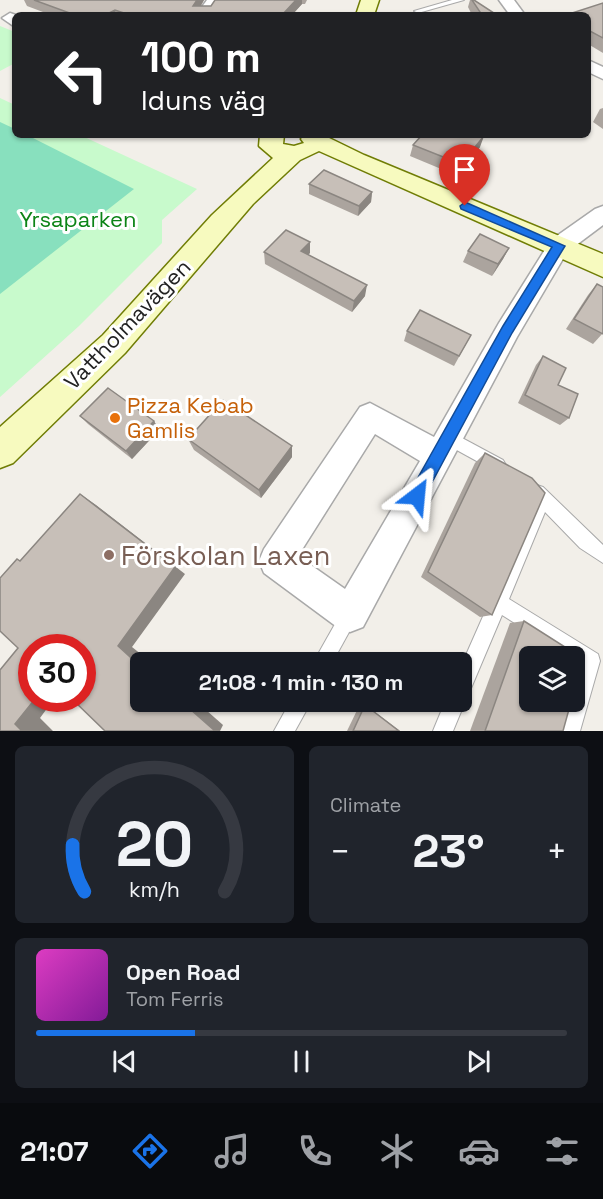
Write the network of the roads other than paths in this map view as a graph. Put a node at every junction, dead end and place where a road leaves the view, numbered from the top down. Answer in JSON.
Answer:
{"nodes":[{"id":1,"x":459,"y":0,"type":"edge"},
{"id":2,"x":418,"y":11,"type":"dead end"},
{"id":3,"x":294,"y":143,"type":"edge"},
{"id":4,"x":603,"y":214,"type":"edge"},
{"id":5,"x":559,"y":246,"type":"junction"},
{"id":6,"x":603,"y":266,"type":"edge"},
{"id":7,"x":444,"y":447,"type":"junction"},
{"id":8,"x":0,"y":451,"type":"edge"},
{"id":9,"x":543,"y":499,"type":"junction"},
{"id":10,"x":603,"y":555,"type":"edge"},
{"id":11,"x":498,"y":602,"type":"junction"},
{"id":12,"x":350,"y":614,"type":"junction"},
{"id":13,"x":328,"y":652,"type":"edge"},
{"id":14,"x":472,"y":663,"type":"edge"},
{"id":15,"x":295,"y":712,"type":"edge"},
{"id":16,"x":451,"y":712,"type":"edge"},
{"id":17,"x":284,"y":731,"type":"edge"},
{"id":18,"x":443,"y":731,"type":"edge"},
{"id":19,"x":570,"y":731,"type":"edge"}],
"edges":[{"from":1,"to":2,"type":"lane"},
{"from":3,"to":5,"type":"main road"},
{"from":3,"to":8,"type":"main road","name":"Vattholmavägen"},
{"from":4,"to":5,"type":"street"},
{"from":5,"to":6,"type":"main road"},
{"from":5,"to":7,"type":"street"},
{"from":7,"to":9,"type":"lane"},
{"from":7,"to":12,"type":"street"},
{"from":7,"to":12,"type":"street"},
{"from":9,"to":10,"type":"lane"},
{"from":9,"to":11,"type":"lane"},
{"from":11,"to":14,"type":"lane"},
{"from":11,"to":19,"type":"lane"},
{"from":12,"to":13,"type":"lane"},
{"from":15,"to":17,"type":"lane"},
{"from":16,"to":18,"type":"lane"}]}
